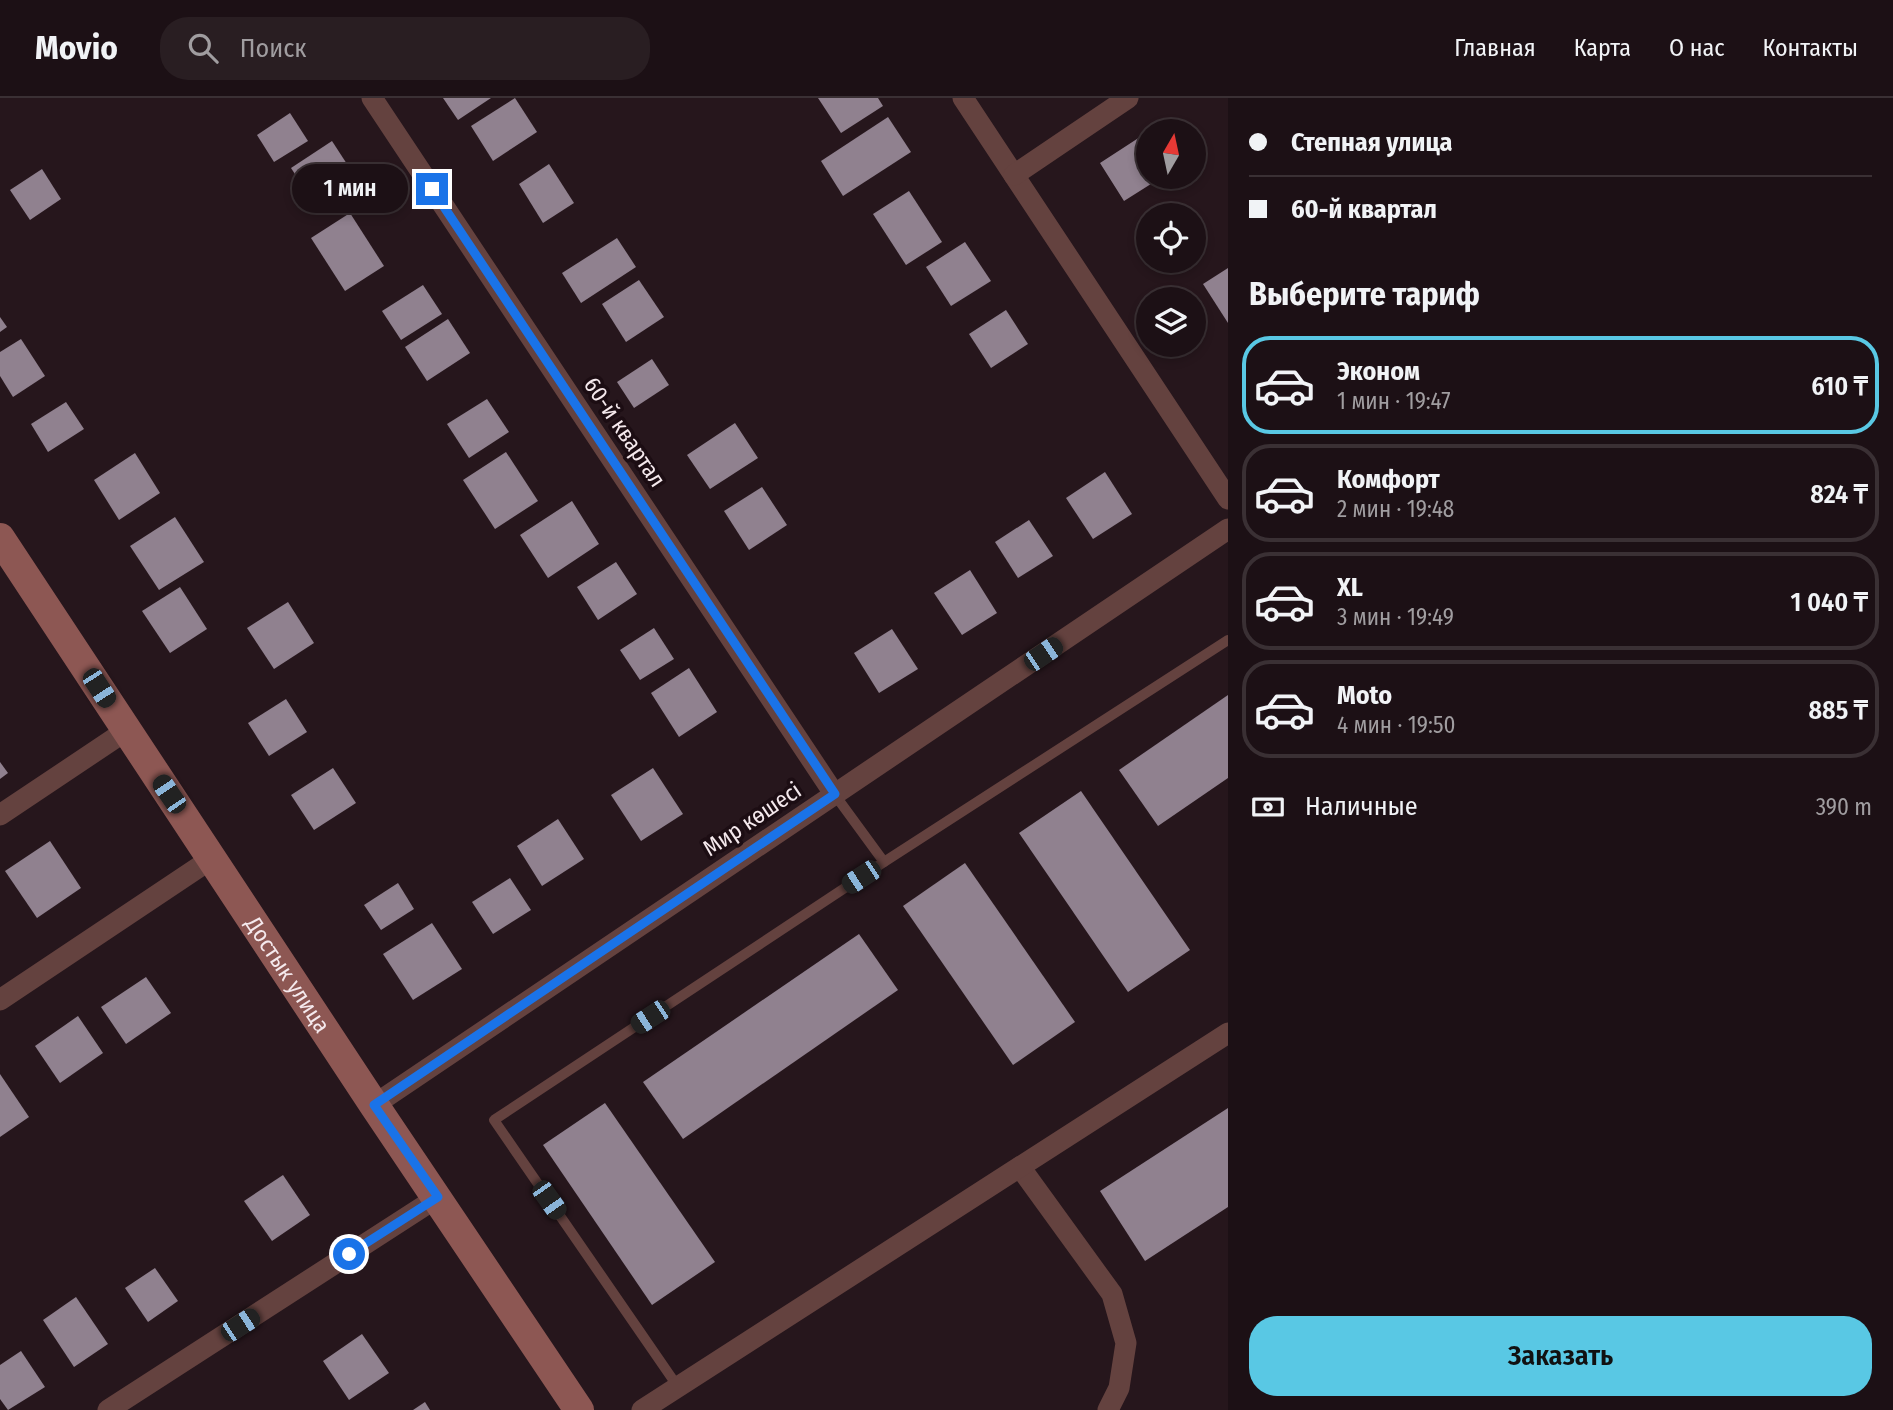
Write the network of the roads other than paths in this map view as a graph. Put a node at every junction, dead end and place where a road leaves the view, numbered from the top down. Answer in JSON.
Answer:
{"nodes":[{"id":1,"x":372,"y":98,"type":"edge"},
{"id":2,"x":963,"y":98,"type":"edge"},
{"id":3,"x":1128,"y":98,"type":"edge"},
{"id":4,"x":1014,"y":175,"type":"junction"},
{"id":5,"x":1228,"y":499,"type":"edge"},
{"id":6,"x":1228,"y":529,"type":"edge"},
{"id":7,"x":0,"y":538,"type":"edge"},
{"id":8,"x":1228,"y":640,"type":"edge"},
{"id":9,"x":127,"y":730,"type":"junction"},
{"id":10,"x":835,"y":794,"type":"junction"},
{"id":11,"x":0,"y":815,"type":"edge"},
{"id":12,"x":211,"y":859,"type":"junction"},
{"id":13,"x":884,"y":862,"type":"junction"},
{"id":14,"x":0,"y":1000,"type":"edge"},
{"id":15,"x":1228,"y":1033,"type":"edge"},
{"id":16,"x":374,"y":1105,"type":"junction"},
{"id":17,"x":1020,"y":1167,"type":"junction"},
{"id":18,"x":438,"y":1197,"type":"junction"},
{"id":19,"x":677,"y":1387,"type":"junction"},
{"id":20,"x":108,"y":1410,"type":"edge"},
{"id":21,"x":579,"y":1410,"type":"edge"},
{"id":22,"x":642,"y":1410,"type":"edge"},
{"id":23,"x":1108,"y":1410,"type":"edge"}],
"edges":[{"from":1,"to":10,"type":"street","name":"60-й квартал"},
{"from":2,"to":4,"type":"street"},
{"from":3,"to":4,"type":"street"},
{"from":4,"to":5,"type":"street"},
{"from":6,"to":10,"type":"street","name":"Мир көшесі"},
{"from":7,"to":9,"type":"street","name":"Достык улица"},
{"from":8,"to":13,"type":"lane"},
{"from":9,"to":11,"type":"street"},
{"from":9,"to":12,"type":"street","name":"Достык улица"},
{"from":10,"to":13,"type":"lane"},
{"from":10,"to":16,"type":"street","name":"Мир көшесі"},
{"from":12,"to":14,"type":"street"},
{"from":12,"to":16,"type":"street","name":"Достык улица"},
{"from":13,"to":19,"type":"lane"},
{"from":15,"to":17,"type":"street"},
{"from":16,"to":18,"type":"street","name":"Достык улица"},
{"from":17,"to":19,"type":"street"},
{"from":17,"to":23,"type":"street"},
{"from":18,"to":20,"type":"street"},
{"from":18,"to":21,"type":"street","name":"Достык улица"},
{"from":19,"to":22,"type":"street"}]}
